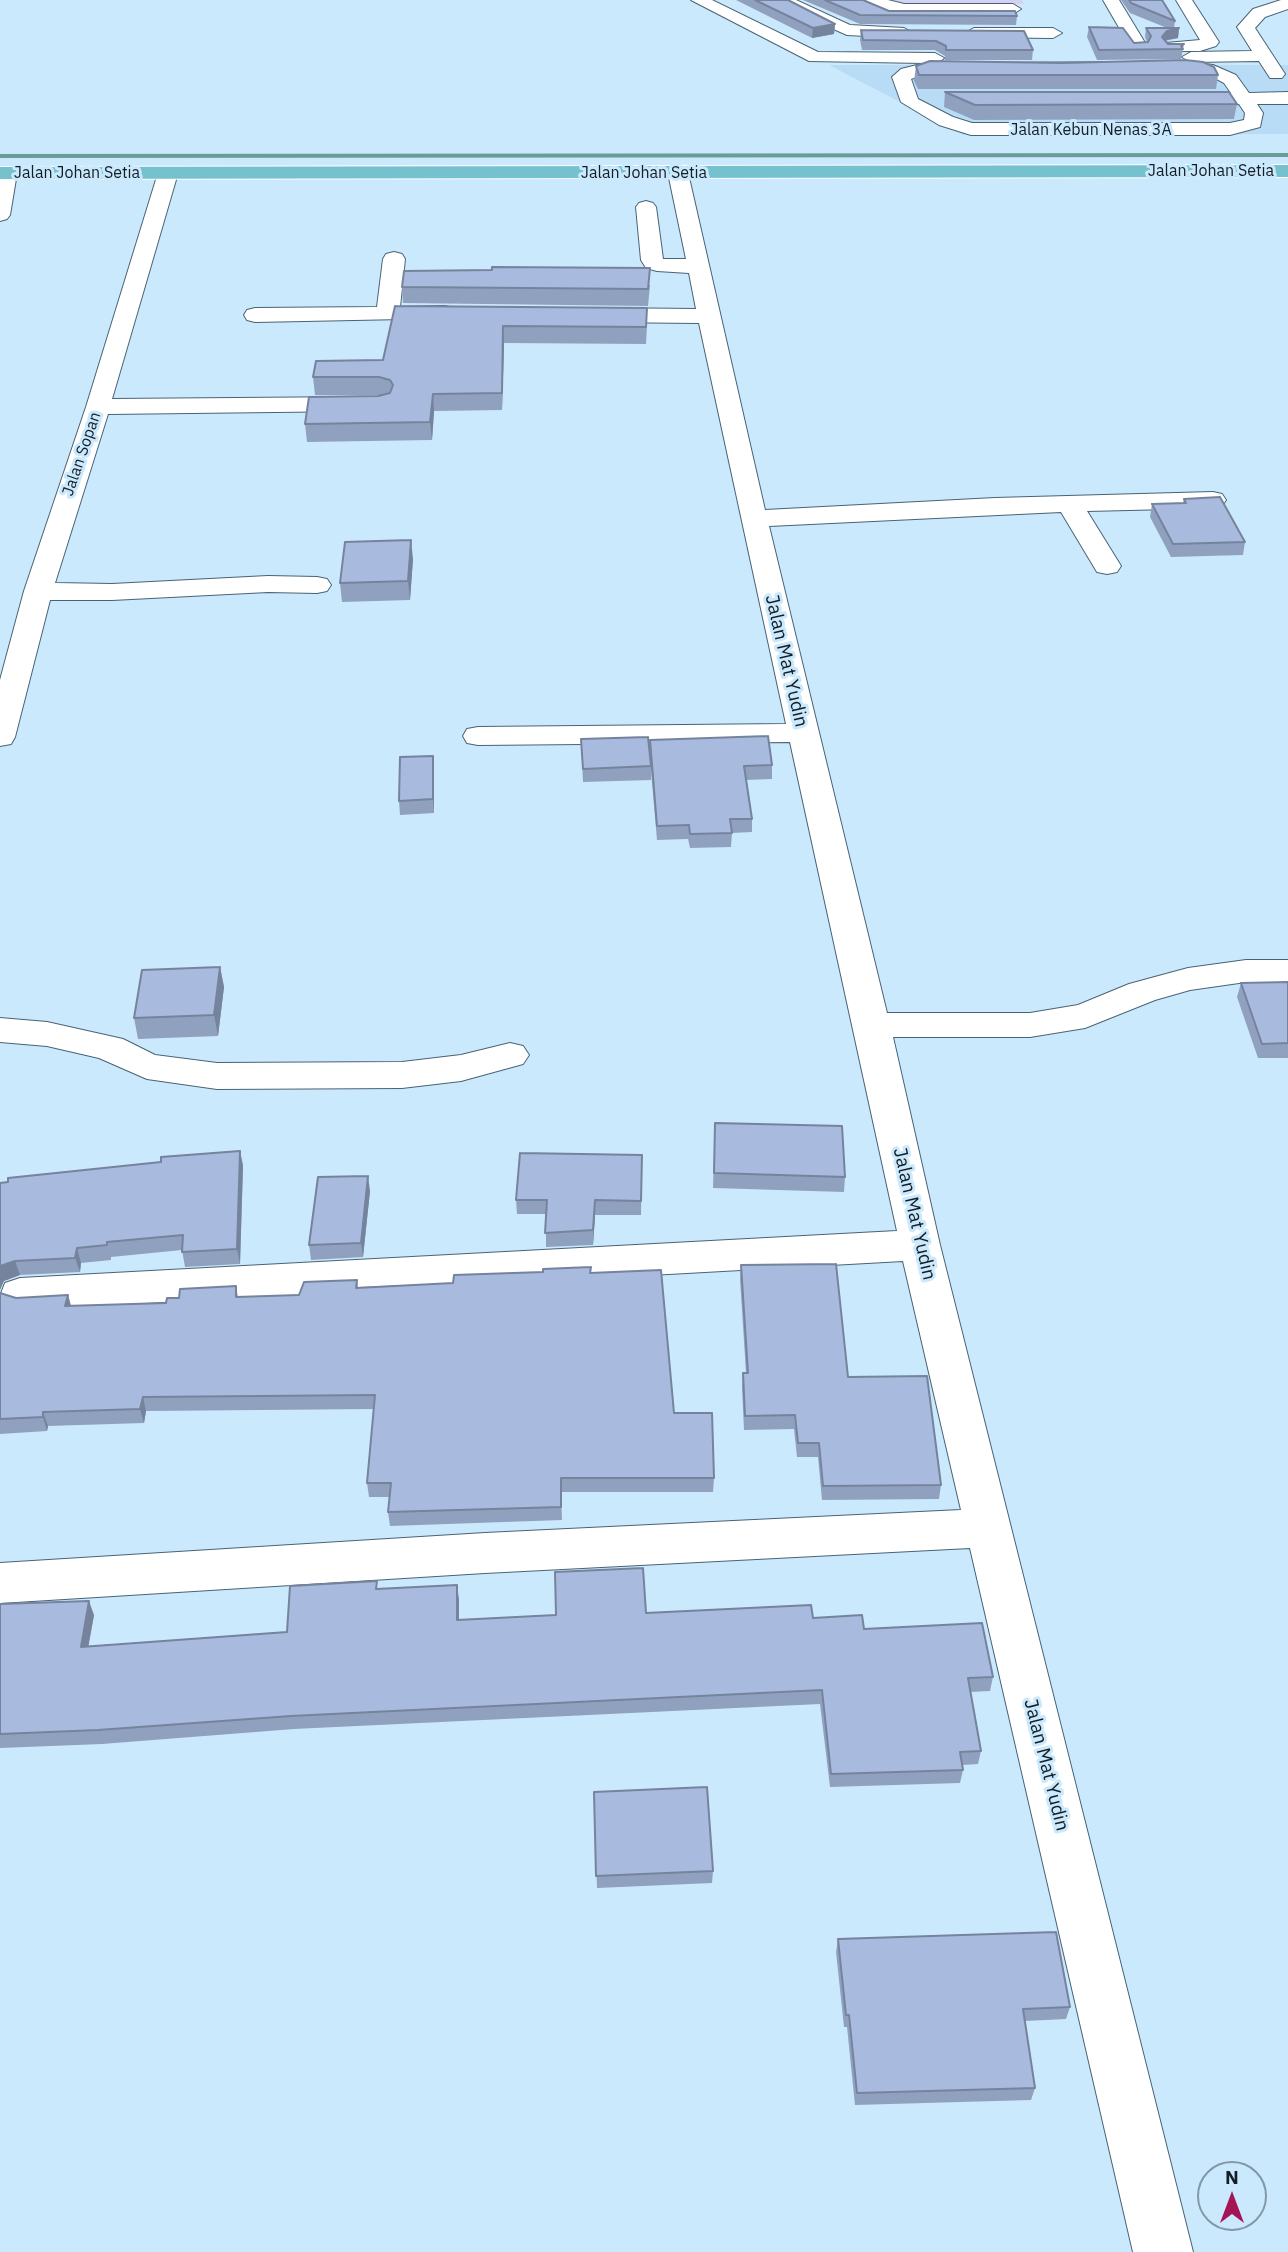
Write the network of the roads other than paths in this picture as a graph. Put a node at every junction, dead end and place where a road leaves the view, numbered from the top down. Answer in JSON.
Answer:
{"nodes":[{"id":1,"x":699,"y":0,"type":"edge"},
{"id":2,"x":783,"y":0,"type":"edge"},
{"id":3,"x":873,"y":0,"type":"edge"},
{"id":4,"x":1111,"y":0,"type":"edge"},
{"id":5,"x":1184,"y":0,"type":"edge"},
{"id":6,"x":1286,"y":5,"type":"edge"},
{"id":7,"x":1029,"y":9,"type":"dead end"},
{"id":8,"x":919,"y":33,"type":"edge"},
{"id":9,"x":959,"y":33,"type":"edge"},
{"id":10,"x":1112,"y":47,"type":"edge"},
{"id":11,"x":1138,"y":47,"type":"junction"},
{"id":12,"x":1066,"y":57,"type":"junction"},
{"id":13,"x":1264,"y":57,"type":"junction"},
{"id":14,"x":1288,"y":92,"type":"edge"},
{"id":15,"x":908,"y":98,"type":"junction"},
{"id":16,"x":948,"y":98,"type":"edge"},
{"id":17,"x":1204,"y":99,"type":"edge"},
{"id":18,"x":1244,"y":99,"type":"junction"},
{"id":19,"x":1288,"y":99,"type":"edge"},
{"id":20,"x":1288,"y":172,"type":"edge"},
{"id":21,"x":4,"y":173,"type":"edge"},
{"id":22,"x":169,"y":173,"type":"junction"},
{"id":23,"x":678,"y":173,"type":"junction"},
{"id":24,"x":646,"y":207,"type":"dead end"},
{"id":25,"x":0,"y":215,"type":"edge"},
{"id":26,"x":394,"y":259,"type":"dead end"},
{"id":27,"x":699,"y":266,"type":"junction"},
{"id":28,"x":388,"y":313,"type":"junction"},
{"id":29,"x":468,"y":313,"type":"edge"},
{"id":30,"x":576,"y":314,"type":"edge"},
{"id":31,"x":255,"y":315,"type":"dead end"},
{"id":32,"x":710,"y":316,"type":"junction"},
{"id":33,"x":380,"y":404,"type":"edge"},
{"id":34,"x":98,"y":407,"type":"junction"},
{"id":35,"x":1213,"y":500,"type":"edge"},
{"id":36,"x":1069,"y":504,"type":"junction"},
{"id":37,"x":756,"y":519,"type":"junction"},
{"id":38,"x":1107,"y":566,"type":"dead end"},
{"id":39,"x":317,"y":585,"type":"dead end"},
{"id":40,"x":38,"y":591,"type":"junction"},
{"id":41,"x":802,"y":733,"type":"junction"},
{"id":42,"x":478,"y":736,"type":"dead end"},
{"id":43,"x":0,"y":737,"type":"edge"},
{"id":44,"x":1288,"y":971,"type":"edge"},
{"id":45,"x":872,"y":1025,"type":"junction"},
{"id":46,"x":0,"y":1030,"type":"edge"},
{"id":47,"x":510,"y":1055,"type":"dead end"},
{"id":48,"x":920,"y":1245,"type":"junction"},
{"id":49,"x":20,"y":1294,"type":"dead end"},
{"id":50,"x":988,"y":1528,"type":"junction"},
{"id":51,"x":0,"y":1583,"type":"edge"},
{"id":52,"x":1163,"y":2252,"type":"edge"}],
"edges":[{"from":1,"to":12,"type":"street"},
{"from":2,"to":8,"type":"street"},
{"from":3,"to":7,"type":"street"},
{"from":4,"to":11,"type":"street"},
{"from":5,"to":11,"type":"street"},
{"from":6,"to":13,"type":"street"},
{"from":9,"to":12,"type":"street"},
{"from":10,"to":11,"type":"street"},
{"from":12,"to":13,"type":"street"},
{"from":13,"to":14,"type":"street"},
{"from":15,"to":16,"type":"street"},
{"from":15,"to":18,"type":"street"},
{"from":15,"to":18,"type":"street","name":"Jalan Kebun Nenas 3A"},
{"from":17,"to":18,"type":"street"},
{"from":18,"to":19,"type":"street"},
{"from":20,"to":23,"type":"main road","name":"Jalan Johan Setia"},
{"from":21,"to":22,"type":"main road","name":"Jalan Johan Setia"},
{"from":21,"to":25,"type":"street"},
{"from":22,"to":23,"type":"main road","name":"Jalan Johan Setia"},
{"from":22,"to":34,"type":"street","name":"Jalan Sopan"},
{"from":23,"to":27,"type":"street","name":"Jalan Mat Yudin"},
{"from":24,"to":27,"type":"street"},
{"from":26,"to":28,"type":"street"},
{"from":27,"to":32,"type":"street","name":"Jalan Mat Yudin"},
{"from":28,"to":29,"type":"street"},
{"from":28,"to":31,"type":"street"},
{"from":30,"to":32,"type":"street"},
{"from":32,"to":37,"type":"street","name":"Jalan Mat Yudin"},
{"from":33,"to":34,"type":"street"},
{"from":34,"to":40,"type":"street","name":"Jalan Sopan"},
{"from":35,"to":36,"type":"street"},
{"from":36,"to":37,"type":"street"},
{"from":36,"to":38,"type":"street"},
{"from":37,"to":41,"type":"street","name":"Jalan Mat Yudin"},
{"from":39,"to":40,"type":"street"},
{"from":40,"to":43,"type":"street","name":"Jalan Sopan"},
{"from":41,"to":42,"type":"street"},
{"from":41,"to":45,"type":"street","name":"Jalan Mat Yudin"},
{"from":44,"to":45,"type":"street"},
{"from":45,"to":48,"type":"street","name":"Jalan Mat Yudin"},
{"from":46,"to":47,"type":"street"},
{"from":48,"to":49,"type":"street"},
{"from":48,"to":50,"type":"street","name":"Jalan Mat Yudin"},
{"from":50,"to":51,"type":"street"},
{"from":50,"to":52,"type":"street","name":"Jalan Mat Yudin"}]}
